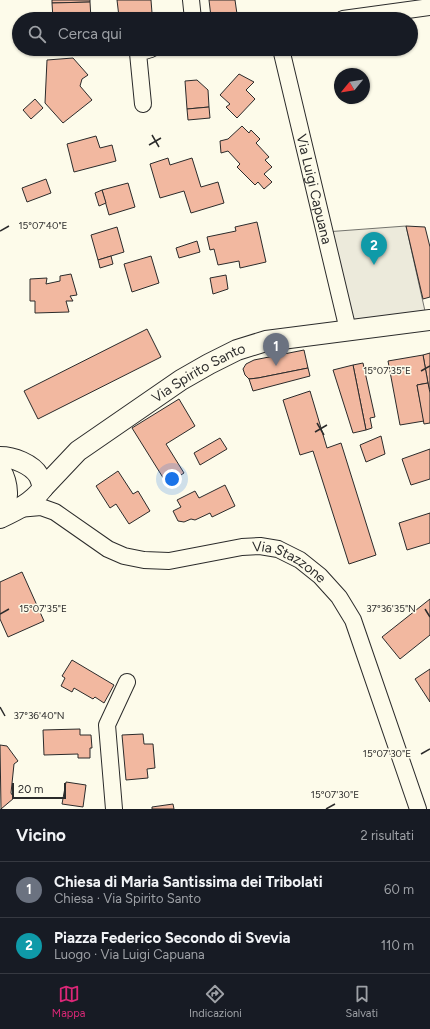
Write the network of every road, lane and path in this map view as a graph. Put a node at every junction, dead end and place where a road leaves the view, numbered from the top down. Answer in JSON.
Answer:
{"nodes":[{"id":1,"x":191,"y":0,"type":"edge"},
{"id":2,"x":430,"y":7,"type":"edge"},
{"id":3,"x":192,"y":12,"type":"edge"},
{"id":4,"x":394,"y":12,"type":"edge"},
{"id":5,"x":138,"y":56,"type":"edge"},
{"id":6,"x":283,"y":56,"type":"edge"},
{"id":7,"x":143,"y":104,"type":"dead end"},
{"id":8,"x":430,"y":320,"type":"edge"},
{"id":9,"x":348,"y":330,"type":"junction"},
{"id":10,"x":78,"y":451,"type":"junction"},
{"id":11,"x":0,"y":458,"type":"edge"},
{"id":12,"x":30,"y":466,"type":"junction"},
{"id":13,"x":0,"y":471,"type":"edge"},
{"id":14,"x":44,"y":488,"type":"junction"},
{"id":15,"x":9,"y":511,"type":"edge"},
{"id":16,"x":0,"y":518,"type":"edge"},
{"id":17,"x":127,"y":682,"type":"dead end"},
{"id":18,"x":114,"y":809,"type":"edge"},
{"id":19,"x":418,"y":809,"type":"edge"}],
"edges":[{"from":1,"to":3,"type":"street"},
{"from":2,"to":4,"type":"street"},
{"from":5,"to":7,"type":"street"},
{"from":6,"to":9,"type":"street","name":"Via Luigi Capuana"},
{"from":8,"to":9,"type":"street","name":"Via Spirito Santo"},
{"from":9,"to":10,"type":"street","name":"Via Spirito Santo"},
{"from":10,"to":12,"type":"street"},
{"from":10,"to":14,"type":"street"},
{"from":11,"to":12,"type":"street"},
{"from":12,"to":14,"type":"street"},
{"from":13,"to":15,"type":"main road"},
{"from":14,"to":15,"type":"street"},
{"from":15,"to":16,"type":"street"},
{"from":15,"to":19,"type":"street","name":"Via Stazzone"},
{"from":17,"to":18,"type":"street"}]}
